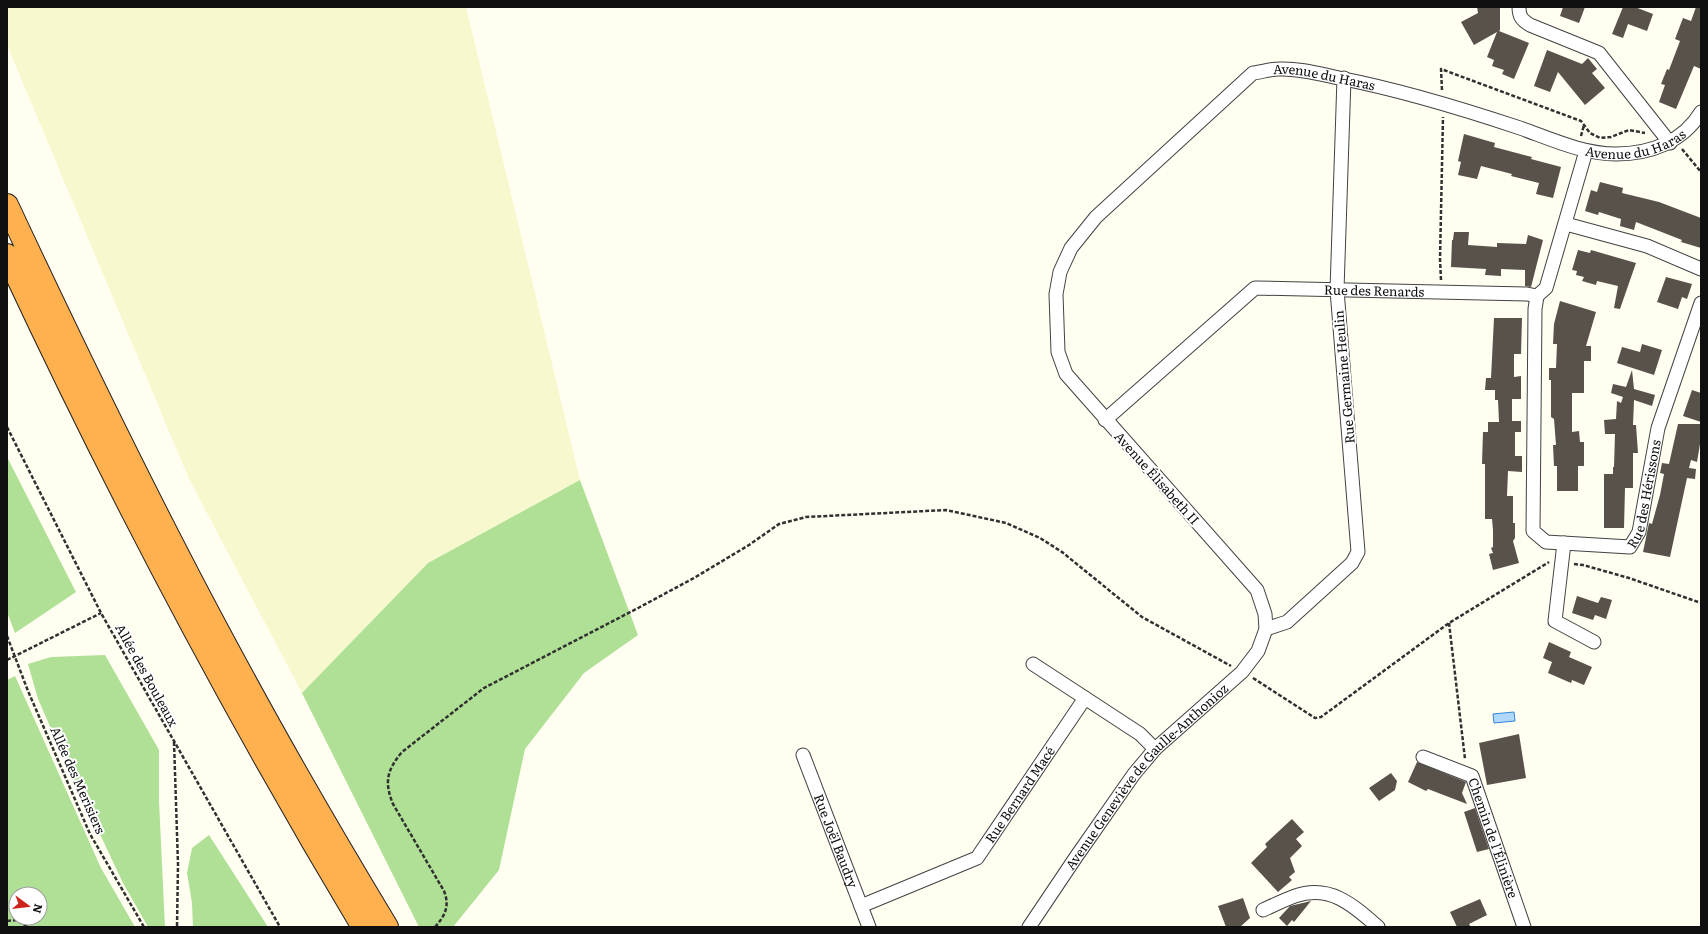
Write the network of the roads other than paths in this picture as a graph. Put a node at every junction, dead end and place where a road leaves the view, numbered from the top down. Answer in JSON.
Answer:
{"nodes":[{"id":1,"x":1519,"y":7,"type":"edge"},
{"id":2,"x":1344,"y":78,"type":"junction"},
{"id":3,"x":1701,"y":112,"type":"edge"},
{"id":4,"x":1670,"y":143,"type":"junction"},
{"id":5,"x":1586,"y":151,"type":"junction"},
{"id":6,"x":7,"y":206,"type":"edge"},
{"id":7,"x":1566,"y":224,"type":"junction"},
{"id":8,"x":7,"y":255,"type":"edge"},
{"id":9,"x":1701,"y":269,"type":"edge"},
{"id":10,"x":1336,"y":290,"type":"junction"},
{"id":11,"x":1538,"y":296,"type":"junction"},
{"id":12,"x":1701,"y":303,"type":"edge"},
{"id":13,"x":1056,"y":322,"type":"joint"},
{"id":14,"x":1105,"y":420,"type":"junction"},
{"id":15,"x":1564,"y":543,"type":"junction"},
{"id":16,"x":1266,"y":629,"type":"junction"},
{"id":17,"x":1594,"y":642,"type":"dead end"},
{"id":18,"x":1033,"y":664,"type":"dead end"},
{"id":19,"x":1085,"y":698,"type":"junction"},
{"id":20,"x":1155,"y":749,"type":"junction"},
{"id":21,"x":803,"y":755,"type":"dead end"},
{"id":22,"x":1423,"y":758,"type":"dead end"},
{"id":23,"x":861,"y":906,"type":"junction"},
{"id":24,"x":1263,"y":910,"type":"dead end"},
{"id":25,"x":363,"y":927,"type":"edge"},
{"id":26,"x":387,"y":927,"type":"edge"},
{"id":27,"x":869,"y":927,"type":"edge"},
{"id":28,"x":1030,"y":927,"type":"edge"},
{"id":29,"x":1378,"y":927,"type":"edge"},
{"id":30,"x":1524,"y":927,"type":"edge"}],
"edges":[{"from":1,"to":4,"type":"street"},
{"from":2,"to":5,"type":"street","name":"Avenue du Haras"},
{"from":2,"to":10,"type":"street","name":"Rue Germaine Heulin"},
{"from":2,"to":13,"type":"street","name":"Avenue du Haras"},
{"from":3,"to":4,"type":"street","name":"Avenue du Haras"},
{"from":4,"to":5,"type":"street","name":"Avenue du Haras"},
{"from":5,"to":7,"type":"street"},
{"from":6,"to":26,"type":"highway"},
{"from":7,"to":9,"type":"street"},
{"from":7,"to":11,"type":"street"},
{"from":8,"to":25,"type":"highway"},
{"from":10,"to":11,"type":"street","name":"Rue des Renards"},
{"from":10,"to":14,"type":"street","name":"Rue des Renards"},
{"from":10,"to":16,"type":"street","name":"Rue Germaine Heulin"},
{"from":11,"to":15,"type":"street","name":"Rue des Hérissons"},
{"from":12,"to":15,"type":"street","name":"Rue des Hérissons"},
{"from":13,"to":14,"type":"street","name":"Avenue Élisabeth II"},
{"from":14,"to":16,"type":"street","name":"Avenue Élisabeth II"},
{"from":15,"to":17,"type":"street"},
{"from":16,"to":20,"type":"street","name":"Avenue Geneviève de Gaulle-Anthonioz"},
{"from":18,"to":19,"type":"street"},
{"from":19,"to":20,"type":"street"},
{"from":19,"to":23,"type":"street","name":"Rue Bernard Macé"},
{"from":20,"to":28,"type":"street","name":"Avenue Geneviève de Gaulle-Anthonioz"},
{"from":21,"to":23,"type":"street","name":"Rue Joël Baudry"},
{"from":22,"to":30,"type":"street","name":"Chemin de l'Élinière"},
{"from":23,"to":27,"type":"street","name":"Rue Joël Baudry"},
{"from":24,"to":29,"type":"street"}]}
